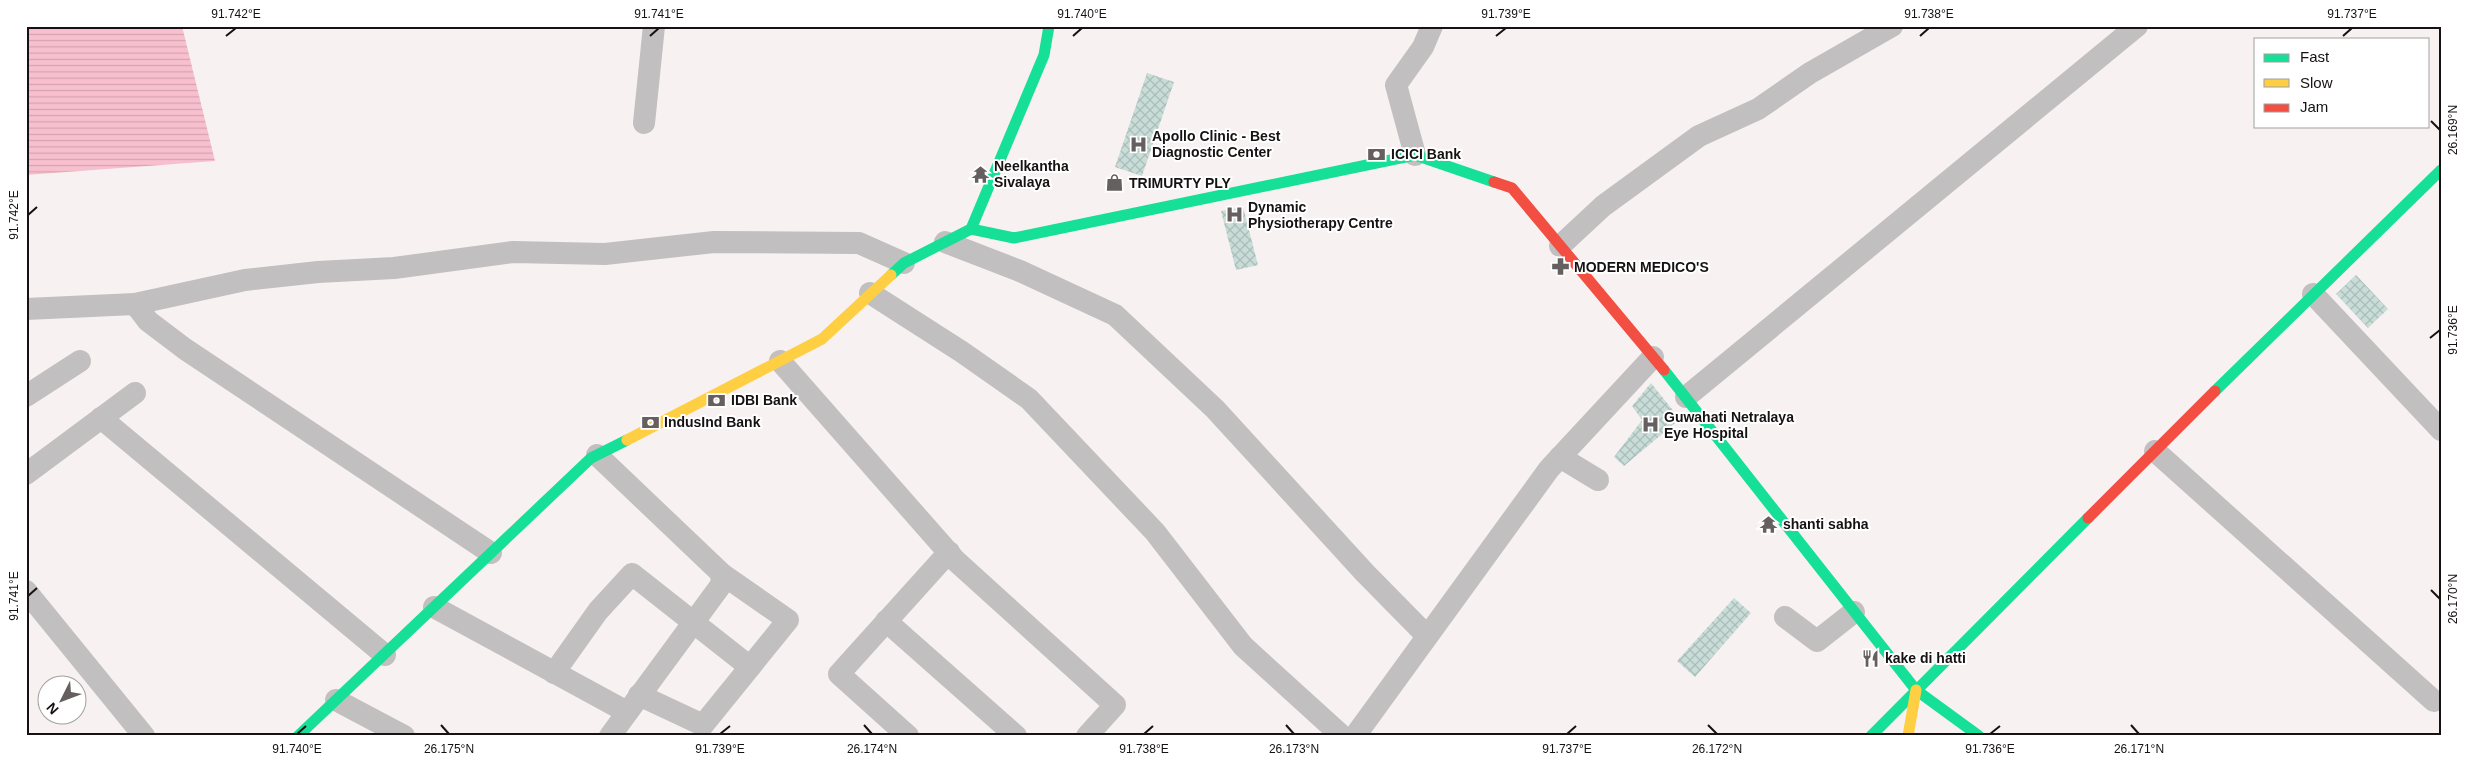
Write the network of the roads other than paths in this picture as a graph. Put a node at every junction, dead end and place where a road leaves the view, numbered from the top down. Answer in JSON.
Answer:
{"nodes":[{"id":1,"x":654,"y":26,"type":"edge"},
{"id":2,"x":1049,"y":26,"type":"edge"},
{"id":3,"x":1432,"y":26,"type":"edge"},
{"id":4,"x":1892,"y":26,"type":"edge"},
{"id":5,"x":2137,"y":26,"type":"edge"},
{"id":6,"x":644,"y":123,"type":"dead end"},
{"id":7,"x":1415,"y":155,"type":"junction"},
{"id":8,"x":2441,"y":170,"type":"edge"},
{"id":9,"x":972,"y":229,"type":"junction"},
{"id":10,"x":945,"y":242,"type":"junction"},
{"id":11,"x":1560,"y":246,"type":"junction"},
{"id":12,"x":904,"y":263,"type":"junction"},
{"id":13,"x":870,"y":293,"type":"junction"},
{"id":14,"x":2313,"y":294,"type":"junction"},
{"id":15,"x":135,"y":304,"type":"junction"},
{"id":16,"x":26,"y":309,"type":"edge"},
{"id":17,"x":1653,"y":358,"type":"junction"},
{"id":18,"x":780,"y":360,"type":"junction"},
{"id":19,"x":80,"y":362,"type":"dead end"},
{"id":20,"x":135,"y":393,"type":"dead end"},
{"id":21,"x":26,"y":396,"type":"edge"},
{"id":22,"x":1686,"y":397,"type":"junction"},
{"id":23,"x":101,"y":418,"type":"junction"},
{"id":24,"x":2441,"y":430,"type":"edge"},
{"id":25,"x":2155,"y":451,"type":"junction"},
{"id":26,"x":597,"y":455,"type":"junction"},
{"id":27,"x":1560,"y":457,"type":"junction"},
{"id":28,"x":26,"y":474,"type":"edge"},
{"id":29,"x":1598,"y":480,"type":"dead end"},
{"id":30,"x":949,"y":552,"type":"junction"},
{"id":31,"x":491,"y":554,"type":"junction"},
{"id":32,"x":722,"y":574,"type":"junction"},
{"id":33,"x":26,"y":591,"type":"edge"},
{"id":34,"x":434,"y":608,"type":"junction"},
{"id":35,"x":1854,"y":612,"type":"junction"},
{"id":36,"x":1786,"y":617,"type":"dead end"},
{"id":37,"x":694,"y":621,"type":"junction"},
{"id":38,"x":886,"y":621,"type":"junction"},
{"id":39,"x":1426,"y":636,"type":"junction"},
{"id":40,"x":385,"y":654,"type":"junction"},
{"id":41,"x":750,"y":667,"type":"junction"},
{"id":42,"x":554,"y":673,"type":"junction"},
{"id":43,"x":1916,"y":690,"type":"junction"},
{"id":44,"x":336,"y":700,"type":"junction"},
{"id":45,"x":2434,"y":701,"type":"dead end"},
{"id":46,"x":633,"y":704,"type":"junction"},
{"id":47,"x":144,"y":736,"type":"edge"},
{"id":48,"x":298,"y":736,"type":"edge"},
{"id":49,"x":404,"y":736,"type":"edge"},
{"id":50,"x":610,"y":736,"type":"edge"},
{"id":51,"x":908,"y":736,"type":"edge"},
{"id":52,"x":1016,"y":736,"type":"edge"},
{"id":53,"x":1087,"y":736,"type":"edge"},
{"id":54,"x":1342,"y":736,"type":"edge"},
{"id":55,"x":1355,"y":736,"type":"edge"},
{"id":56,"x":1871,"y":736,"type":"edge"},
{"id":57,"x":1908,"y":736,"type":"edge"},
{"id":58,"x":1979,"y":736,"type":"edge"}],
"edges":[{"from":1,"to":6,"type":"street"},
{"from":2,"to":9,"type":"street"},
{"from":3,"to":7,"type":"street"},
{"from":4,"to":11,"type":"street"},
{"from":5,"to":22,"type":"street"},
{"from":7,"to":9,"type":"street"},
{"from":7,"to":11,"type":"street"},
{"from":8,"to":14,"type":"street"},
{"from":9,"to":10,"type":"street"},
{"from":10,"to":12,"type":"street"},
{"from":10,"to":39,"type":"street"},
{"from":11,"to":17,"type":"street"},
{"from":12,"to":13,"type":"street"},
{"from":12,"to":15,"type":"street"},
{"from":13,"to":18,"type":"street"},
{"from":13,"to":54,"type":"street"},
{"from":14,"to":24,"type":"street"},
{"from":14,"to":25,"type":"street"},
{"from":15,"to":16,"type":"street"},
{"from":15,"to":31,"type":"street"},
{"from":17,"to":22,"type":"street"},
{"from":17,"to":27,"type":"street"},
{"from":18,"to":26,"type":"street"},
{"from":18,"to":30,"type":"street"},
{"from":19,"to":21,"type":"street"},
{"from":20,"to":23,"type":"street"},
{"from":22,"to":35,"type":"street"},
{"from":23,"to":28,"type":"street"},
{"from":23,"to":40,"type":"street"},
{"from":25,"to":43,"type":"street"},
{"from":25,"to":45,"type":"street"},
{"from":26,"to":31,"type":"street"},
{"from":26,"to":32,"type":"street"},
{"from":27,"to":29,"type":"street"},
{"from":27,"to":39,"type":"street"},
{"from":30,"to":38,"type":"street"},
{"from":30,"to":53,"type":"street"},
{"from":31,"to":34,"type":"street"},
{"from":32,"to":37,"type":"street"},
{"from":32,"to":41,"type":"street"},
{"from":33,"to":47,"type":"street"},
{"from":34,"to":40,"type":"street"},
{"from":34,"to":42,"type":"street"},
{"from":35,"to":36,"type":"street"},
{"from":35,"to":43,"type":"street"},
{"from":37,"to":41,"type":"street"},
{"from":37,"to":42,"type":"street"},
{"from":37,"to":46,"type":"street"},
{"from":38,"to":51,"type":"street"},
{"from":38,"to":52,"type":"street"},
{"from":39,"to":55,"type":"street"},
{"from":40,"to":44,"type":"street"},
{"from":41,"to":46,"type":"street"},
{"from":42,"to":46,"type":"street"},
{"from":43,"to":56,"type":"street"},
{"from":43,"to":57,"type":"street"},
{"from":43,"to":58,"type":"street"},
{"from":44,"to":48,"type":"street"},
{"from":44,"to":49,"type":"street"},
{"from":46,"to":50,"type":"street"}]}
